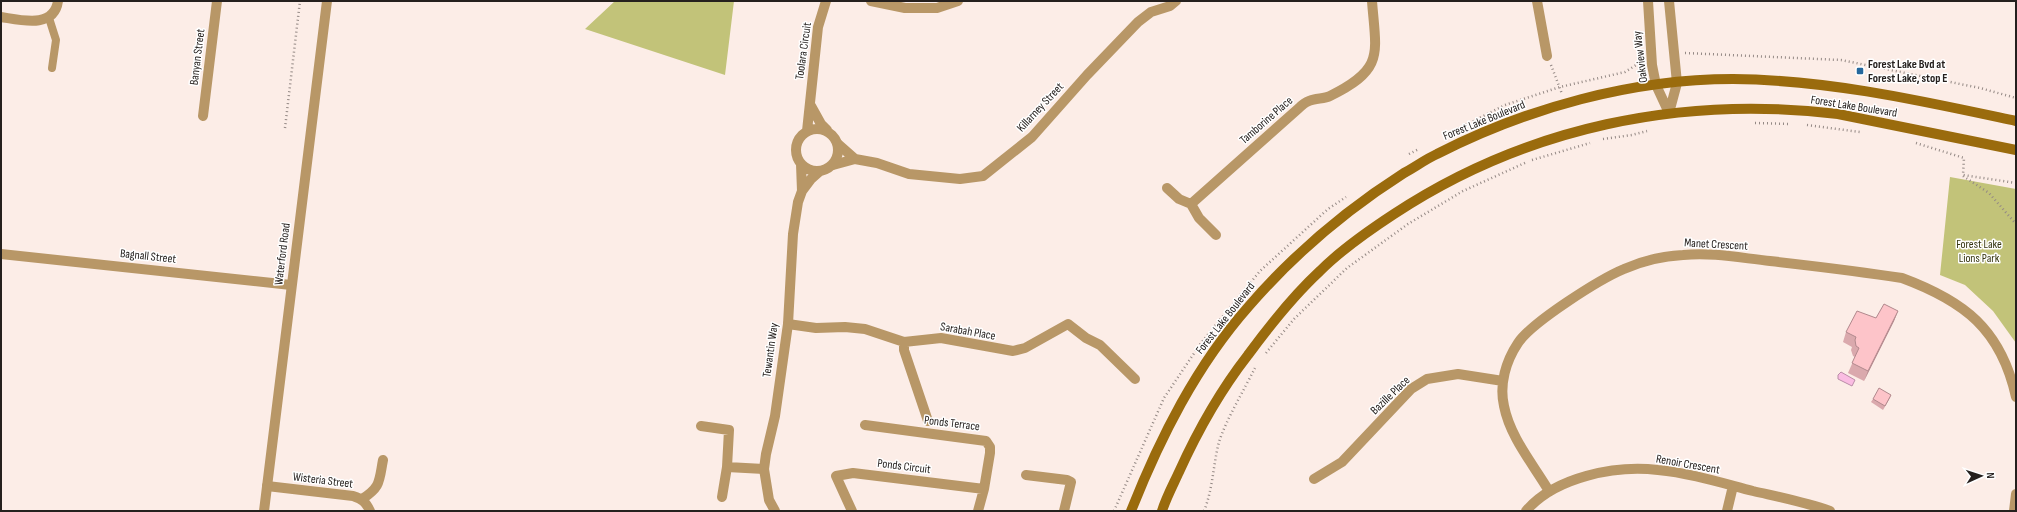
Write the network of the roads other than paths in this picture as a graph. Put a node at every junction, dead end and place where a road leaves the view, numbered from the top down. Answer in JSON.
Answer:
{"nodes":[{"id":1,"x":58,"y":1,"type":"edge"},
{"id":2,"x":217,"y":1,"type":"edge"},
{"id":3,"x":327,"y":1,"type":"edge"},
{"id":4,"x":826,"y":1,"type":"edge"},
{"id":5,"x":871,"y":1,"type":"edge"},
{"id":6,"x":958,"y":1,"type":"edge"},
{"id":7,"x":1176,"y":1,"type":"edge"},
{"id":8,"x":1372,"y":1,"type":"edge"},
{"id":9,"x":1537,"y":1,"type":"edge"},
{"id":10,"x":1648,"y":1,"type":"edge"},
{"id":11,"x":1669,"y":1,"type":"edge"},
{"id":12,"x":1,"y":17,"type":"edge"},
{"id":13,"x":50,"y":18,"type":"junction"},
{"id":14,"x":1546,"y":56,"type":"road end"},
{"id":15,"x":52,"y":68,"type":"dead end"},
{"id":16,"x":1677,"y":83,"type":"junction"},
{"id":17,"x":1656,"y":85,"type":"junction"},
{"id":18,"x":811,"y":106,"type":"junction"},
{"id":19,"x":1669,"y":114,"type":"junction"},
{"id":20,"x":203,"y":116,"type":"dead end"},
{"id":21,"x":2016,"y":121,"type":"edge"},
{"id":22,"x":827,"y":130,"type":"junction"},
{"id":23,"x":807,"y":131,"type":"junction"},
{"id":24,"x":838,"y":144,"type":"junction"},
{"id":25,"x":2016,"y":150,"type":"edge"},
{"id":26,"x":855,"y":159,"type":"junction"},
{"id":27,"x":801,"y":164,"type":"junction"},
{"id":28,"x":833,"y":165,"type":"junction"},
{"id":29,"x":820,"y":171,"type":"junction"},
{"id":30,"x":1167,"y":188,"type":"dead end"},
{"id":31,"x":802,"y":191,"type":"junction"},
{"id":32,"x":1192,"y":204,"type":"junction"},
{"id":33,"x":1216,"y":235,"type":"dead end"},
{"id":34,"x":1,"y":254,"type":"edge"},
{"id":35,"x":291,"y":284,"type":"junction"},
{"id":36,"x":788,"y":324,"type":"junction"},
{"id":37,"x":904,"y":342,"type":"junction"},
{"id":38,"x":1135,"y":379,"type":"dead end"},
{"id":39,"x":1502,"y":381,"type":"junction"},
{"id":40,"x":2016,"y":397,"type":"edge"},
{"id":41,"x":928,"y":421,"type":"dead end"},
{"id":42,"x":865,"y":425,"type":"dead end"},
{"id":43,"x":701,"y":426,"type":"dead end"},
{"id":44,"x":382,"y":460,"type":"dead end"},
{"id":45,"x":727,"y":467,"type":"junction"},
{"id":46,"x":764,"y":469,"type":"junction"},
{"id":47,"x":1026,"y":475,"type":"dead end"},
{"id":48,"x":1314,"y":480,"type":"dead end"},
{"id":49,"x":267,"y":486,"type":"junction"},
{"id":50,"x":1733,"y":486,"type":"junction"},
{"id":51,"x":984,"y":489,"type":"junction"},
{"id":52,"x":1549,"y":491,"type":"junction"},
{"id":53,"x":2016,"y":494,"type":"edge"},
{"id":54,"x":722,"y":497,"type":"dead end"},
{"id":55,"x":362,"y":499,"type":"junction"},
{"id":56,"x":264,"y":511,"type":"edge"},
{"id":57,"x":370,"y":511,"type":"edge"},
{"id":58,"x":775,"y":511,"type":"edge"},
{"id":59,"x":852,"y":511,"type":"edge"},
{"id":60,"x":978,"y":511,"type":"edge"},
{"id":61,"x":1064,"y":511,"type":"edge"},
{"id":62,"x":1131,"y":511,"type":"edge"},
{"id":63,"x":1162,"y":511,"type":"edge"},
{"id":64,"x":1526,"y":511,"type":"edge"},
{"id":65,"x":1727,"y":511,"type":"edge"},
{"id":66,"x":1830,"y":511,"type":"edge"},
{"id":67,"x":2014,"y":511,"type":"edge"}],
"edges":[{"from":1,"to":13,"type":"street"},
{"from":2,"to":20,"type":"street","name":"Banyan Street"},
{"from":3,"to":35,"type":"street","name":"Waterford Road"},
{"from":4,"to":18,"type":"street","name":"Toolara Circuit"},
{"from":5,"to":6,"type":"street"},
{"from":7,"to":26,"type":"street","name":"Killarney Street"},
{"from":8,"to":32,"type":"street","name":"Tamborine Place"},
{"from":9,"to":14,"type":"street"},
{"from":10,"to":17,"type":"street","name":"Oakview Way"},
{"from":11,"to":16,"type":"street"},
{"from":12,"to":13,"type":"street"},
{"from":13,"to":15,"type":"lane"},
{"from":16,"to":17,"type":"main road","name":"Forest Lake Boulevard"},
{"from":16,"to":19,"type":"street"},
{"from":16,"to":21,"type":"main road","name":"Forest Lake Boulevard"},
{"from":17,"to":19,"type":"street","name":"Oakview Way"},
{"from":17,"to":62,"type":"main road","name":"Forest Lake Boulevard"},
{"from":18,"to":22,"type":"street"},
{"from":18,"to":23,"type":"street","name":"Toolara Circuit"},
{"from":19,"to":25,"type":"main road","name":"Forest Lake Boulevard"},
{"from":19,"to":63,"type":"main road","name":"Forest Lake Boulevard"},
{"from":22,"to":23,"type":"street"},
{"from":22,"to":24,"type":"street"},
{"from":23,"to":27,"type":"street"},
{"from":24,"to":26,"type":"street"},
{"from":24,"to":28,"type":"street"},
{"from":26,"to":28,"type":"street","name":"Killarney Street"},
{"from":27,"to":29,"type":"street"},
{"from":27,"to":31,"type":"street","name":"Tewantin Way"},
{"from":28,"to":29,"type":"street"},
{"from":29,"to":31,"type":"street","name":"Tewantin Way"},
{"from":30,"to":32,"type":"street"},
{"from":31,"to":36,"type":"street","name":"Tewantin Way"},
{"from":32,"to":33,"type":"street"},
{"from":34,"to":35,"type":"street","name":"Bagnall Street"},
{"from":35,"to":49,"type":"street","name":"Waterford Road"},
{"from":36,"to":37,"type":"street","name":"Sarabah Place"},
{"from":36,"to":46,"type":"street","name":"Tewantin Way"},
{"from":37,"to":38,"type":"street","name":"Sarabah Place"},
{"from":37,"to":41,"type":"street"},
{"from":39,"to":40,"type":"street","name":"Manet Crescent"},
{"from":39,"to":48,"type":"street","name":"Bazille Place"},
{"from":39,"to":52,"type":"street","name":"Manet Crescent"},
{"from":42,"to":51,"type":"street","name":"Ponds Terrace"},
{"from":43,"to":45,"type":"street"},
{"from":44,"to":55,"type":"street"},
{"from":45,"to":46,"type":"street"},
{"from":45,"to":54,"type":"street"},
{"from":46,"to":58,"type":"street","name":"Tewantin Way"},
{"from":47,"to":61,"type":"street"},
{"from":49,"to":55,"type":"street","name":"Wisteria Street"},
{"from":49,"to":56,"type":"street","name":"Waterford Road"},
{"from":50,"to":52,"type":"street","name":"Renoir Crescent"},
{"from":50,"to":65,"type":"street"},
{"from":50,"to":66,"type":"street","name":"Renoir Crescent"},
{"from":51,"to":59,"type":"street","name":"Ponds Circuit"},
{"from":51,"to":60,"type":"street"},
{"from":52,"to":64,"type":"street","name":"Renoir Crescent"},
{"from":53,"to":67,"type":"street"},
{"from":55,"to":57,"type":"street","name":"Wisteria Street"}]}
